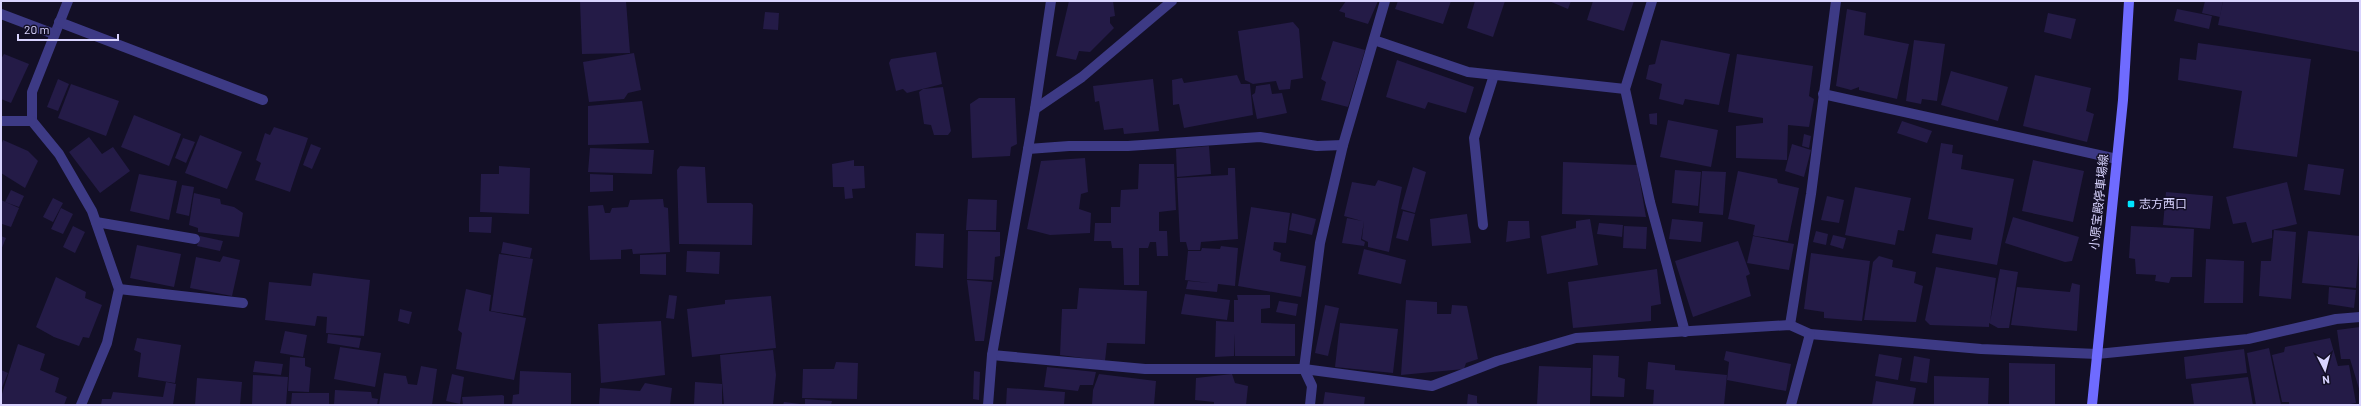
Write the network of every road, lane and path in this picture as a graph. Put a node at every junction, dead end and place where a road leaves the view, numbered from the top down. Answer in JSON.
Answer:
{"nodes":[{"id":1,"x":68,"y":1,"type":"edge"},
{"id":2,"x":1051,"y":1,"type":"edge"},
{"id":3,"x":1172,"y":1,"type":"edge"},
{"id":4,"x":1385,"y":1,"type":"edge"},
{"id":5,"x":1652,"y":1,"type":"edge"},
{"id":6,"x":1836,"y":1,"type":"edge"},
{"id":7,"x":2129,"y":1,"type":"edge"},
{"id":8,"x":1,"y":14,"type":"edge"},
{"id":9,"x":59,"y":22,"type":"junction"},
{"id":10,"x":54,"y":34,"type":"junction"},
{"id":11,"x":1374,"y":40,"type":"junction"},
{"id":12,"x":1494,"y":75,"type":"junction"},
{"id":13,"x":1625,"y":89,"type":"junction"},
{"id":14,"x":1823,"y":94,"type":"junction"},
{"id":15,"x":264,"y":100,"type":"dead end"},
{"id":16,"x":1035,"y":109,"type":"junction"},
{"id":17,"x":1,"y":121,"type":"edge"},
{"id":18,"x":32,"y":121,"type":"junction"},
{"id":19,"x":1343,"y":145,"type":"junction"},
{"id":20,"x":1028,"y":149,"type":"junction"},
{"id":21,"x":2116,"y":159,"type":"junction"},
{"id":22,"x":96,"y":222,"type":"junction"},
{"id":23,"x":1483,"y":225,"type":"dead end"},
{"id":24,"x":195,"y":239,"type":"dead end"},
{"id":25,"x":118,"y":289,"type":"junction"},
{"id":26,"x":243,"y":303,"type":"dead end"},
{"id":27,"x":2360,"y":317,"type":"edge"},
{"id":28,"x":1790,"y":325,"type":"junction"},
{"id":29,"x":1685,"y":332,"type":"junction"},
{"id":30,"x":1810,"y":334,"type":"junction"},
{"id":31,"x":2096,"y":354,"type":"junction"},
{"id":32,"x":992,"y":355,"type":"junction"},
{"id":33,"x":1304,"y":369,"type":"junction"},
{"id":34,"x":81,"y":405,"type":"edge"},
{"id":35,"x":988,"y":405,"type":"edge"},
{"id":36,"x":1310,"y":405,"type":"edge"},
{"id":37,"x":1791,"y":405,"type":"edge"},
{"id":38,"x":2092,"y":405,"type":"edge"}],
"edges":[{"from":1,"to":9,"type":"street"},
{"from":2,"to":16,"type":"street"},
{"from":3,"to":16,"type":"street"},
{"from":4,"to":11,"type":"street"},
{"from":5,"to":13,"type":"street"},
{"from":6,"to":14,"type":"street"},
{"from":7,"to":21,"type":"main road","name":"小原宝殿停車場線"},
{"from":8,"to":10,"type":"street"},
{"from":9,"to":10,"type":"street"},
{"from":9,"to":15,"type":"street"},
{"from":10,"to":18,"type":"street"},
{"from":11,"to":12,"type":"street"},
{"from":11,"to":19,"type":"street"},
{"from":12,"to":13,"type":"street"},
{"from":12,"to":23,"type":"street"},
{"from":13,"to":29,"type":"street"},
{"from":14,"to":21,"type":"street"},
{"from":14,"to":28,"type":"street"},
{"from":16,"to":20,"type":"street"},
{"from":17,"to":18,"type":"street"},
{"from":18,"to":22,"type":"street"},
{"from":19,"to":20,"type":"street"},
{"from":19,"to":33,"type":"street"},
{"from":20,"to":32,"type":"street"},
{"from":21,"to":31,"type":"main road","name":"小原宝殿停車場線"},
{"from":22,"to":24,"type":"street"},
{"from":22,"to":25,"type":"street"},
{"from":25,"to":26,"type":"street"},
{"from":25,"to":34,"type":"street"},
{"from":27,"to":31,"type":"street"},
{"from":28,"to":29,"type":"street"},
{"from":28,"to":30,"type":"street"},
{"from":29,"to":33,"type":"street"},
{"from":30,"to":31,"type":"street"},
{"from":30,"to":37,"type":"street"},
{"from":31,"to":38,"type":"main road","name":"小原宝殿停車場線"},
{"from":32,"to":33,"type":"street"},
{"from":32,"to":35,"type":"street"},
{"from":33,"to":36,"type":"street"}]}
